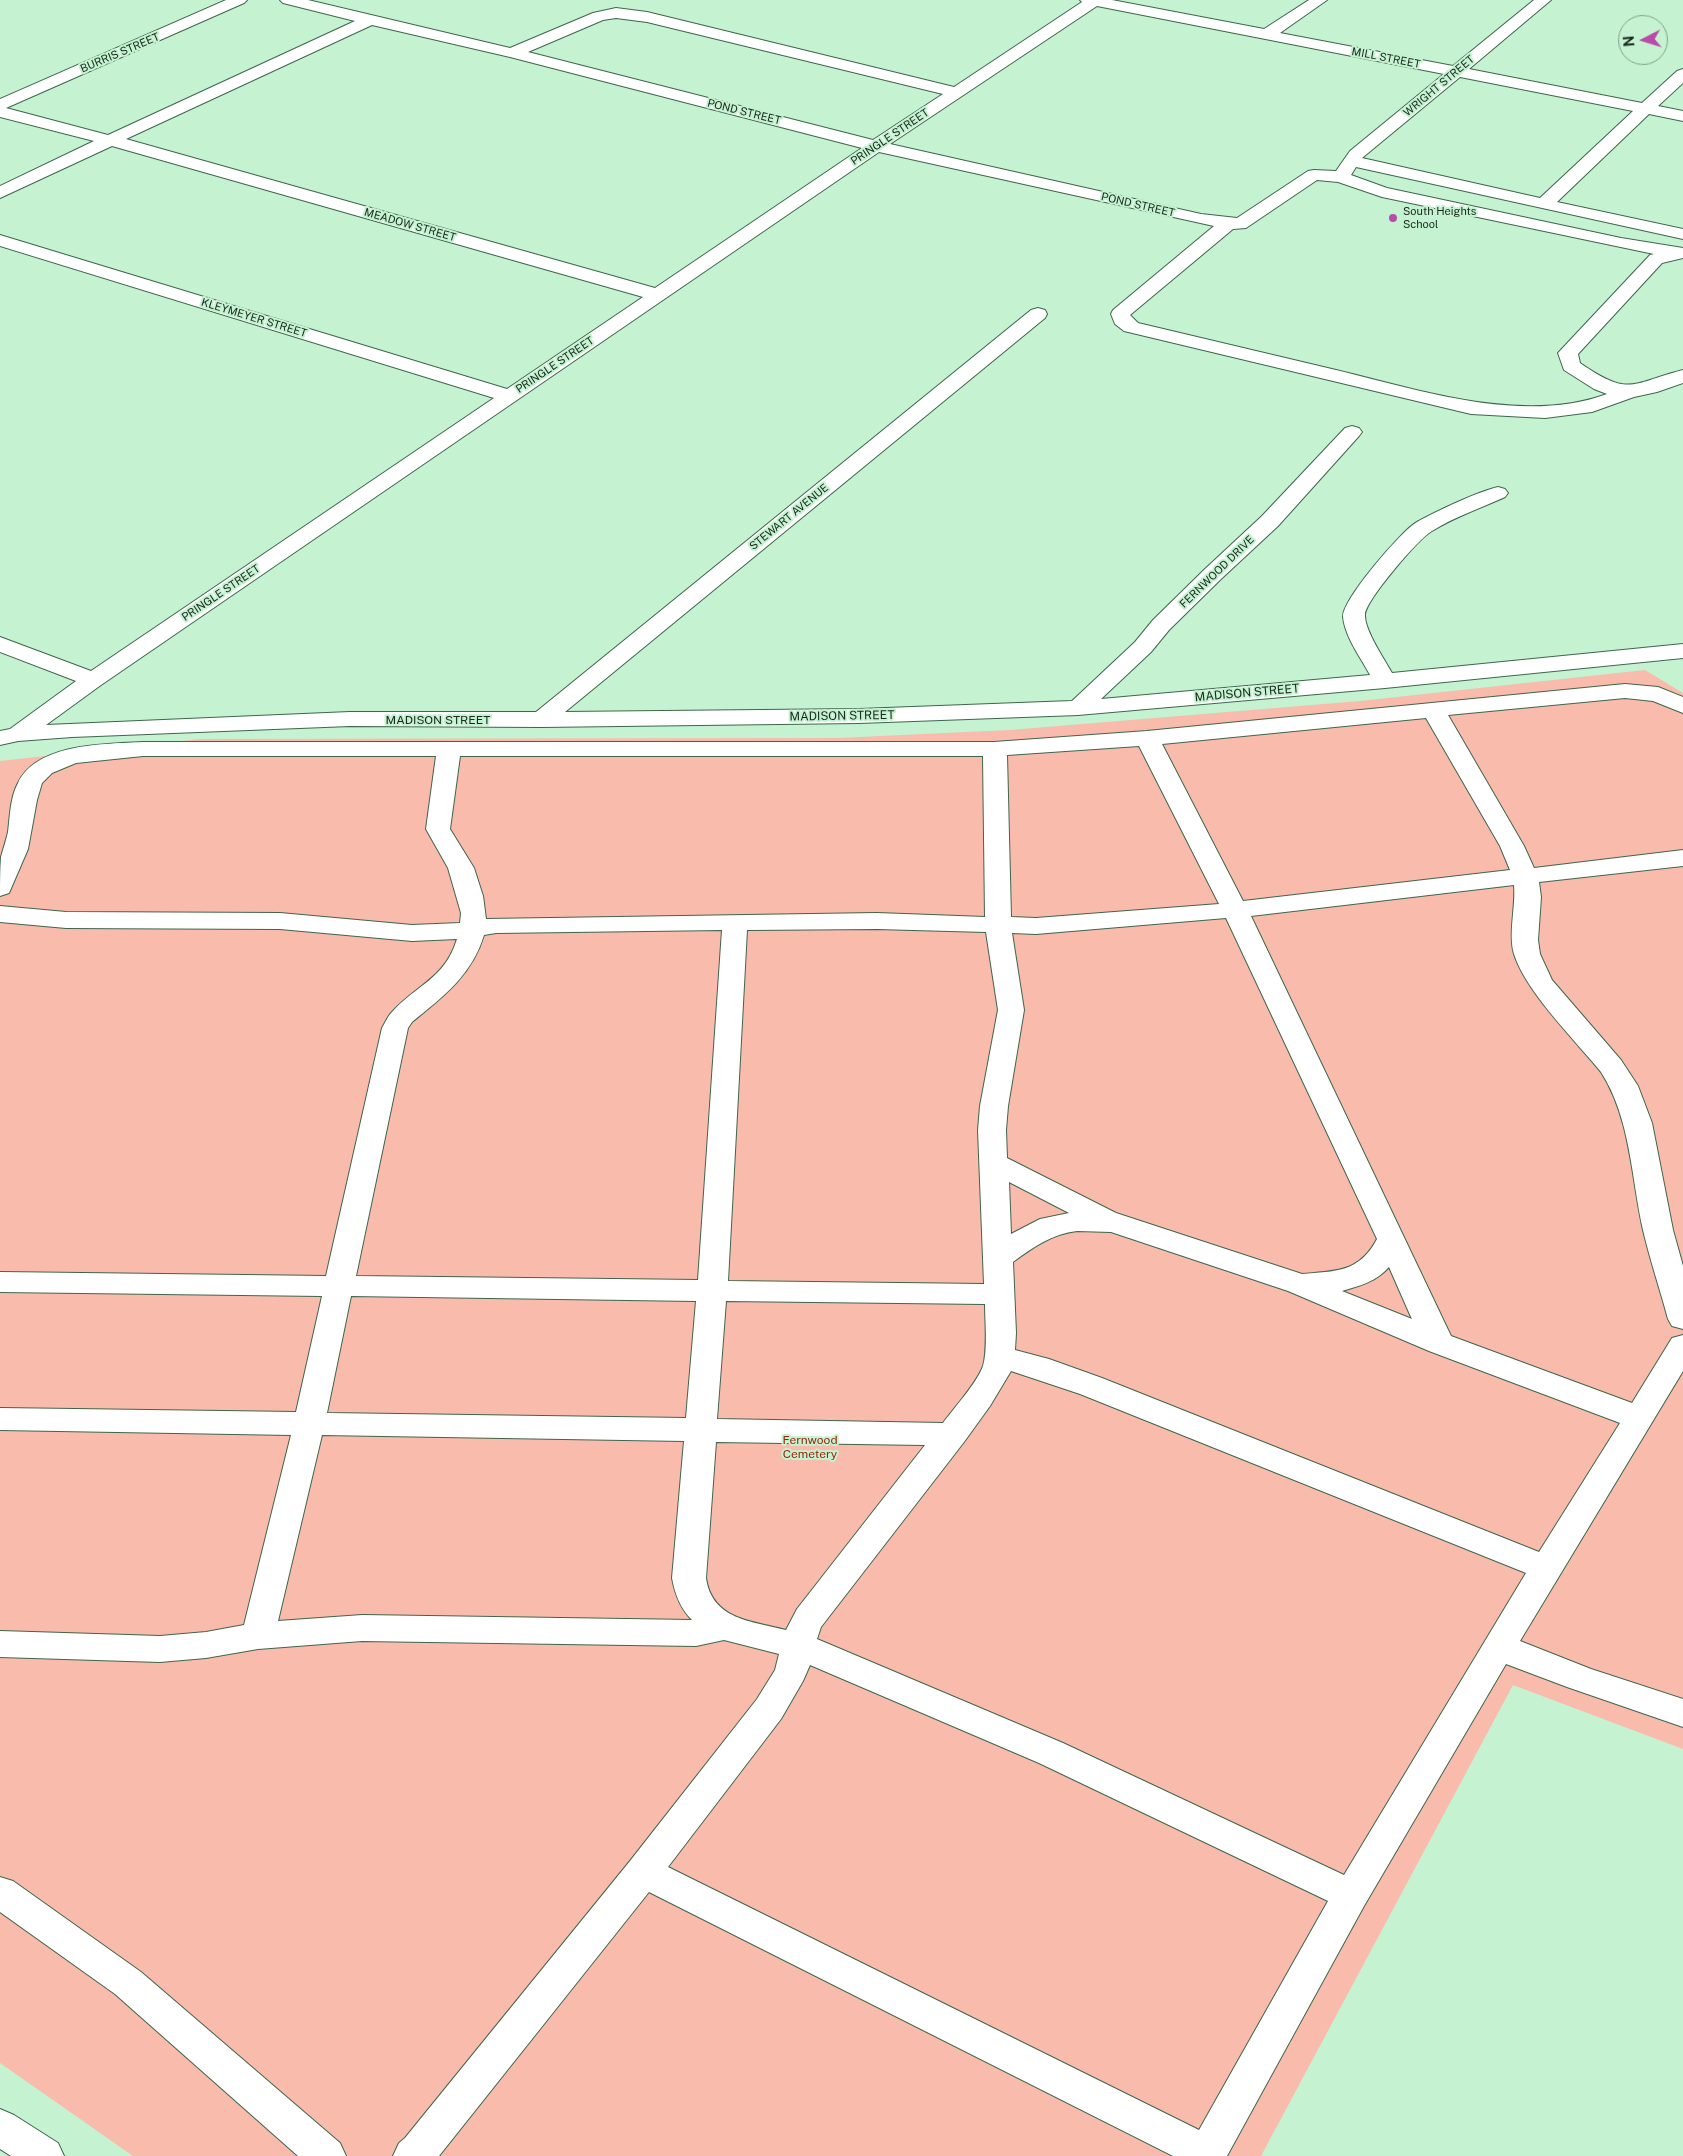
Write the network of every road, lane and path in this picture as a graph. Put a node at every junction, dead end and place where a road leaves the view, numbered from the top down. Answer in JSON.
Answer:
{"nodes":[{"id":1,"x":239,"y":0,"type":"edge"},
{"id":2,"x":288,"y":0,"type":"edge"},
{"id":3,"x":1093,"y":0,"type":"edge"},
{"id":4,"x":1319,"y":0,"type":"edge"},
{"id":5,"x":1543,"y":0,"type":"edge"},
{"id":6,"x":371,"y":19,"type":"junction"},
{"id":7,"x":1266,"y":35,"type":"junction"},
{"id":8,"x":512,"y":53,"type":"junction"},
{"id":9,"x":1458,"y":71,"type":"junction"},
{"id":10,"x":1683,"y":74,"type":"edge"},
{"id":11,"x":958,"y":93,"type":"junction"},
{"id":12,"x":0,"y":105,"type":"edge"},
{"id":13,"x":1646,"y":109,"type":"junction"},
{"id":14,"x":0,"y":112,"type":"edge"},
{"id":15,"x":1683,"y":116,"type":"edge"},
{"id":16,"x":105,"y":139,"type":"junction"},
{"id":17,"x":876,"y":146,"type":"junction"},
{"id":18,"x":1352,"y":160,"type":"junction"},
{"id":19,"x":1340,"y":177,"type":"junction"},
{"id":20,"x":0,"y":193,"type":"edge"},
{"id":21,"x":1544,"y":204,"type":"junction"},
{"id":22,"x":1230,"y":222,"type":"junction"},
{"id":23,"x":1683,"y":234,"type":"edge"},
{"id":24,"x":0,"y":240,"type":"edge"},
{"id":25,"x":1683,"y":253,"type":"edge"},
{"id":26,"x":658,"y":295,"type":"junction"},
{"id":27,"x":1038,"y":314,"type":"dead end"},
{"id":28,"x":1683,"y":376,"type":"edge"},
{"id":29,"x":1627,"y":393,"type":"junction"},
{"id":30,"x":509,"y":396,"type":"junction"},
{"id":31,"x":1352,"y":432,"type":"dead end"},
{"id":32,"x":1498,"y":492,"type":"dead end"},
{"id":33,"x":0,"y":644,"type":"edge"},
{"id":34,"x":1683,"y":651,"type":"edge"},
{"id":35,"x":93,"y":680,"type":"junction"},
{"id":36,"x":1385,"y":681,"type":"junction"},
{"id":37,"x":1683,"y":706,"type":"edge"},
{"id":38,"x":1078,"y":708,"type":"junction"},
{"id":39,"x":1433,"y":710,"type":"junction"},
{"id":40,"x":541,"y":720,"type":"junction"},
{"id":41,"x":9,"y":736,"type":"edge"},
{"id":42,"x":1147,"y":738,"type":"junction"},
{"id":43,"x":449,"y":749,"type":"junction"},
{"id":44,"x":994,"y":749,"type":"junction"},
{"id":45,"x":1683,"y":858,"type":"edge"},
{"id":46,"x":1526,"y":876,"type":"junction"},
{"id":47,"x":0,"y":888,"type":"edge"},
{"id":48,"x":1235,"y":910,"type":"junction"},
{"id":49,"x":0,"y":914,"type":"edge"},
{"id":50,"x":734,"y":923,"type":"junction"},
{"id":51,"x":998,"y":926,"type":"junction"},
{"id":52,"x":473,"y":928,"type":"junction"},
{"id":53,"x":993,"y":1162,"type":"junction"},
{"id":54,"x":1113,"y":1222,"type":"junction"},
{"id":55,"x":1392,"y":1239,"type":"junction"},
{"id":56,"x":998,"y":1258,"type":"junction"},
{"id":57,"x":0,"y":1282,"type":"edge"},
{"id":58,"x":1299,"y":1284,"type":"junction"},
{"id":59,"x":339,"y":1286,"type":"junction"},
{"id":60,"x":712,"y":1290,"type":"junction"},
{"id":61,"x":999,"y":1294,"type":"junction"},
{"id":62,"x":1683,"y":1319,"type":"edge"},
{"id":63,"x":1440,"y":1343,"type":"junction"},
{"id":64,"x":1683,"y":1346,"type":"edge"},
{"id":65,"x":999,"y":1357,"type":"junction"},
{"id":66,"x":1639,"y":1418,"type":"junction"},
{"id":67,"x":0,"y":1419,"type":"edge"},
{"id":68,"x":309,"y":1424,"type":"junction"},
{"id":69,"x":701,"y":1429,"type":"junction"},
{"id":70,"x":953,"y":1434,"type":"junction"},
{"id":71,"x":1546,"y":1568,"type":"junction"},
{"id":72,"x":720,"y":1626,"type":"junction"},
{"id":73,"x":258,"y":1636,"type":"junction"},
{"id":74,"x":0,"y":1644,"type":"edge"},
{"id":75,"x":799,"y":1646,"type":"junction"},
{"id":76,"x":1498,"y":1647,"type":"junction"},
{"id":77,"x":1683,"y":1713,"type":"edge"},
{"id":78,"x":643,"y":1872,"type":"junction"},
{"id":79,"x":0,"y":1892,"type":"edge"},
{"id":80,"x":1352,"y":1895,"type":"junction"},
{"id":81,"x":0,"y":2127,"type":"edge"},
{"id":82,"x":1207,"y":2155,"type":"edge"},
{"id":83,"x":44,"y":2156,"type":"edge"},
{"id":84,"x":326,"y":2156,"type":"edge"},
{"id":85,"x":413,"y":2156,"type":"edge"}],
"edges":[{"from":1,"to":12,"type":"street","name":"BURRIS STREET"},
{"from":2,"to":6,"type":"street","name":"POND STREET"},
{"from":3,"to":7,"type":"street","name":"MILL STREET"},
{"from":3,"to":11,"type":"street","name":"PRINGLE STREET"},
{"from":4,"to":7,"type":"street"},
{"from":5,"to":9,"type":"street","name":"WRIGHT STREET"},
{"from":6,"to":8,"type":"street","name":"POND STREET"},
{"from":6,"to":16,"type":"street"},
{"from":7,"to":9,"type":"street","name":"MILL STREET"},
{"from":8,"to":11,"type":"street"},
{"from":8,"to":17,"type":"street","name":"POND STREET"},
{"from":9,"to":13,"type":"street","name":"MILL STREET"},
{"from":9,"to":18,"type":"street","name":"WRIGHT STREET"},
{"from":10,"to":13,"type":"street"},
{"from":11,"to":17,"type":"street","name":"PRINGLE STREET"},
{"from":13,"to":15,"type":"street","name":"MILL STREET"},
{"from":13,"to":21,"type":"street"},
{"from":14,"to":16,"type":"street"},
{"from":16,"to":20,"type":"street"},
{"from":16,"to":26,"type":"street","name":"MEADOW STREET"},
{"from":17,"to":22,"type":"street","name":"POND STREET"},
{"from":17,"to":26,"type":"street","name":"PRINGLE STREET"},
{"from":18,"to":19,"type":"street","name":"WRIGHT STREET"},
{"from":18,"to":21,"type":"street"},
{"from":19,"to":22,"type":"street"},
{"from":19,"to":25,"type":"street"},
{"from":21,"to":23,"type":"street"},
{"from":22,"to":29,"type":"street"},
{"from":24,"to":30,"type":"street","name":"KLEYMEYER STREET"},
{"from":25,"to":29,"type":"street"},
{"from":26,"to":30,"type":"street","name":"PRINGLE STREET"},
{"from":27,"to":40,"type":"street","name":"STEWART AVENUE"},
{"from":28,"to":29,"type":"street"},
{"from":30,"to":35,"type":"street","name":"PRINGLE STREET"},
{"from":31,"to":38,"type":"street","name":"FERNWOOD DRIVE"},
{"from":32,"to":36,"type":"street"},
{"from":33,"to":35,"type":"street"},
{"from":34,"to":36,"type":"street","name":"MADISON STREET"},
{"from":35,"to":41,"type":"street","name":"PRINGLE STREET"},
{"from":36,"to":38,"type":"street","name":"MADISON STREET"},
{"from":37,"to":39,"type":"street"},
{"from":38,"to":40,"type":"street","name":"MADISON STREET"},
{"from":39,"to":42,"type":"street"},
{"from":39,"to":46,"type":"street"},
{"from":40,"to":41,"type":"street","name":"MADISON STREET"},
{"from":42,"to":44,"type":"street"},
{"from":42,"to":48,"type":"street"},
{"from":43,"to":44,"type":"street"},
{"from":43,"to":47,"type":"street"},
{"from":43,"to":52,"type":"street"},
{"from":44,"to":51,"type":"street"},
{"from":45,"to":46,"type":"street"},
{"from":46,"to":48,"type":"street"},
{"from":46,"to":62,"type":"street"},
{"from":48,"to":51,"type":"street"},
{"from":48,"to":55,"type":"street"},
{"from":49,"to":52,"type":"street"},
{"from":50,"to":51,"type":"street"},
{"from":50,"to":52,"type":"street"},
{"from":50,"to":60,"type":"street"},
{"from":51,"to":53,"type":"street"},
{"from":52,"to":59,"type":"street"},
{"from":53,"to":54,"type":"street"},
{"from":53,"to":56,"type":"street"},
{"from":54,"to":56,"type":"street"},
{"from":54,"to":58,"type":"street"},
{"from":55,"to":58,"type":"street"},
{"from":55,"to":63,"type":"street"},
{"from":56,"to":61,"type":"street"},
{"from":57,"to":59,"type":"street"},
{"from":58,"to":63,"type":"street"},
{"from":59,"to":60,"type":"street"},
{"from":59,"to":68,"type":"street"},
{"from":60,"to":61,"type":"street"},
{"from":60,"to":69,"type":"street"},
{"from":61,"to":65,"type":"street"},
{"from":63,"to":66,"type":"street"},
{"from":64,"to":66,"type":"street"},
{"from":65,"to":70,"type":"street"},
{"from":65,"to":71,"type":"street"},
{"from":66,"to":71,"type":"street"},
{"from":67,"to":68,"type":"street"},
{"from":68,"to":69,"type":"street"},
{"from":68,"to":73,"type":"street"},
{"from":69,"to":70,"type":"street"},
{"from":69,"to":72,"type":"street"},
{"from":70,"to":75,"type":"street"},
{"from":71,"to":76,"type":"street"},
{"from":72,"to":73,"type":"street"},
{"from":72,"to":75,"type":"street"},
{"from":73,"to":74,"type":"street"},
{"from":75,"to":78,"type":"street"},
{"from":75,"to":80,"type":"street"},
{"from":76,"to":77,"type":"street"},
{"from":76,"to":80,"type":"street"},
{"from":78,"to":82,"type":"street"},
{"from":78,"to":85,"type":"street"},
{"from":79,"to":84,"type":"street"},
{"from":80,"to":82,"type":"street"},
{"from":81,"to":83,"type":"street"}]}
